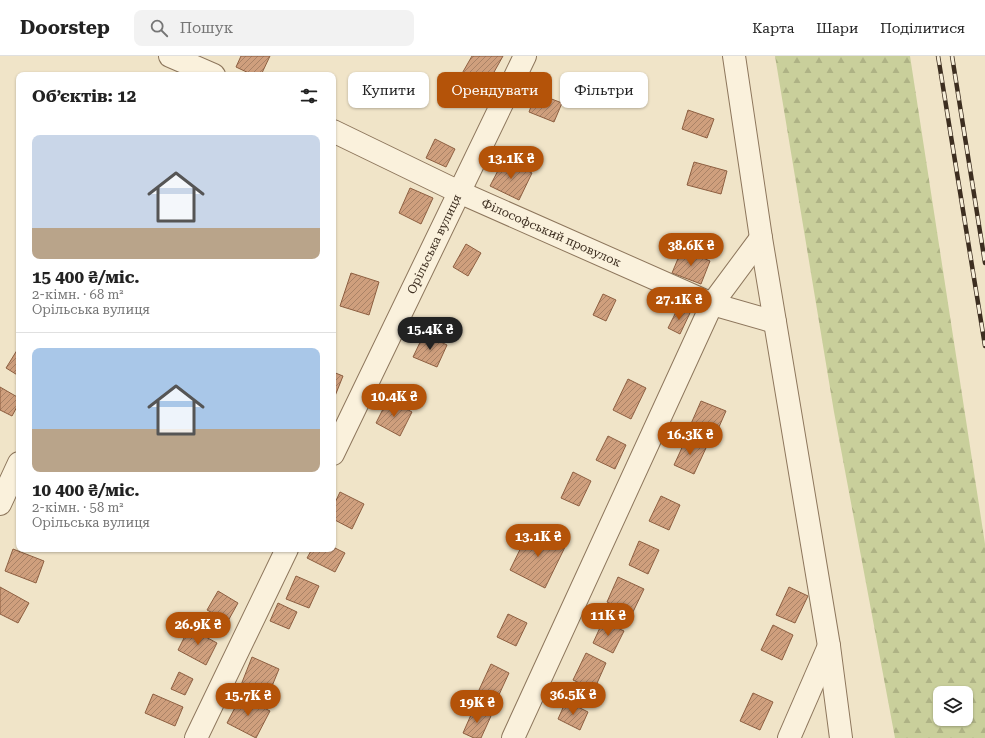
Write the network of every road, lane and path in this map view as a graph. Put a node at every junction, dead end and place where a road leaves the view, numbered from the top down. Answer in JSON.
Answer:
{"nodes":[{"id":1,"x":170,"y":56,"type":"edge"},
{"id":2,"x":525,"y":56,"type":"edge"},
{"id":3,"x":734,"y":56,"type":"edge"},
{"id":4,"x":207,"y":69,"type":"edge"},
{"id":5,"x":336,"y":133,"type":"edge"},
{"id":6,"x":459,"y":192,"type":"junction"},
{"id":7,"x":761,"y":238,"type":"junction"},
{"id":8,"x":712,"y":304,"type":"junction"},
{"id":9,"x":775,"y":322,"type":"junction"},
{"id":10,"x":336,"y":448,"type":"edge"},
{"id":11,"x":16,"y":469,"type":"edge"},
{"id":12,"x":0,"y":504,"type":"edge"},
{"id":13,"x":286,"y":552,"type":"edge"},
{"id":14,"x":829,"y":646,"type":"junction"},
{"id":15,"x":196,"y":738,"type":"edge"},
{"id":16,"x":513,"y":738,"type":"edge"},
{"id":17,"x":789,"y":738,"type":"edge"},
{"id":18,"x":841,"y":738,"type":"edge"}],
"edges":[{"from":1,"to":4,"type":"street"},
{"from":2,"to":6,"type":"street","name":"Орільська вулиця"},
{"from":3,"to":7,"type":"street"},
{"from":5,"to":6,"type":"street","name":"Філософський провулок"},
{"from":6,"to":8,"type":"street","name":"Філософський провулок"},
{"from":6,"to":10,"type":"street","name":"Орільська вулиця"},
{"from":7,"to":8,"type":"street"},
{"from":7,"to":9,"type":"street"},
{"from":8,"to":9,"type":"street","name":"Філософський провулок"},
{"from":8,"to":16,"type":"street"},
{"from":9,"to":14,"type":"street"},
{"from":11,"to":12,"type":"street"},
{"from":13,"to":15,"type":"street"},
{"from":14,"to":17,"type":"street"},
{"from":14,"to":18,"type":"street"}]}
